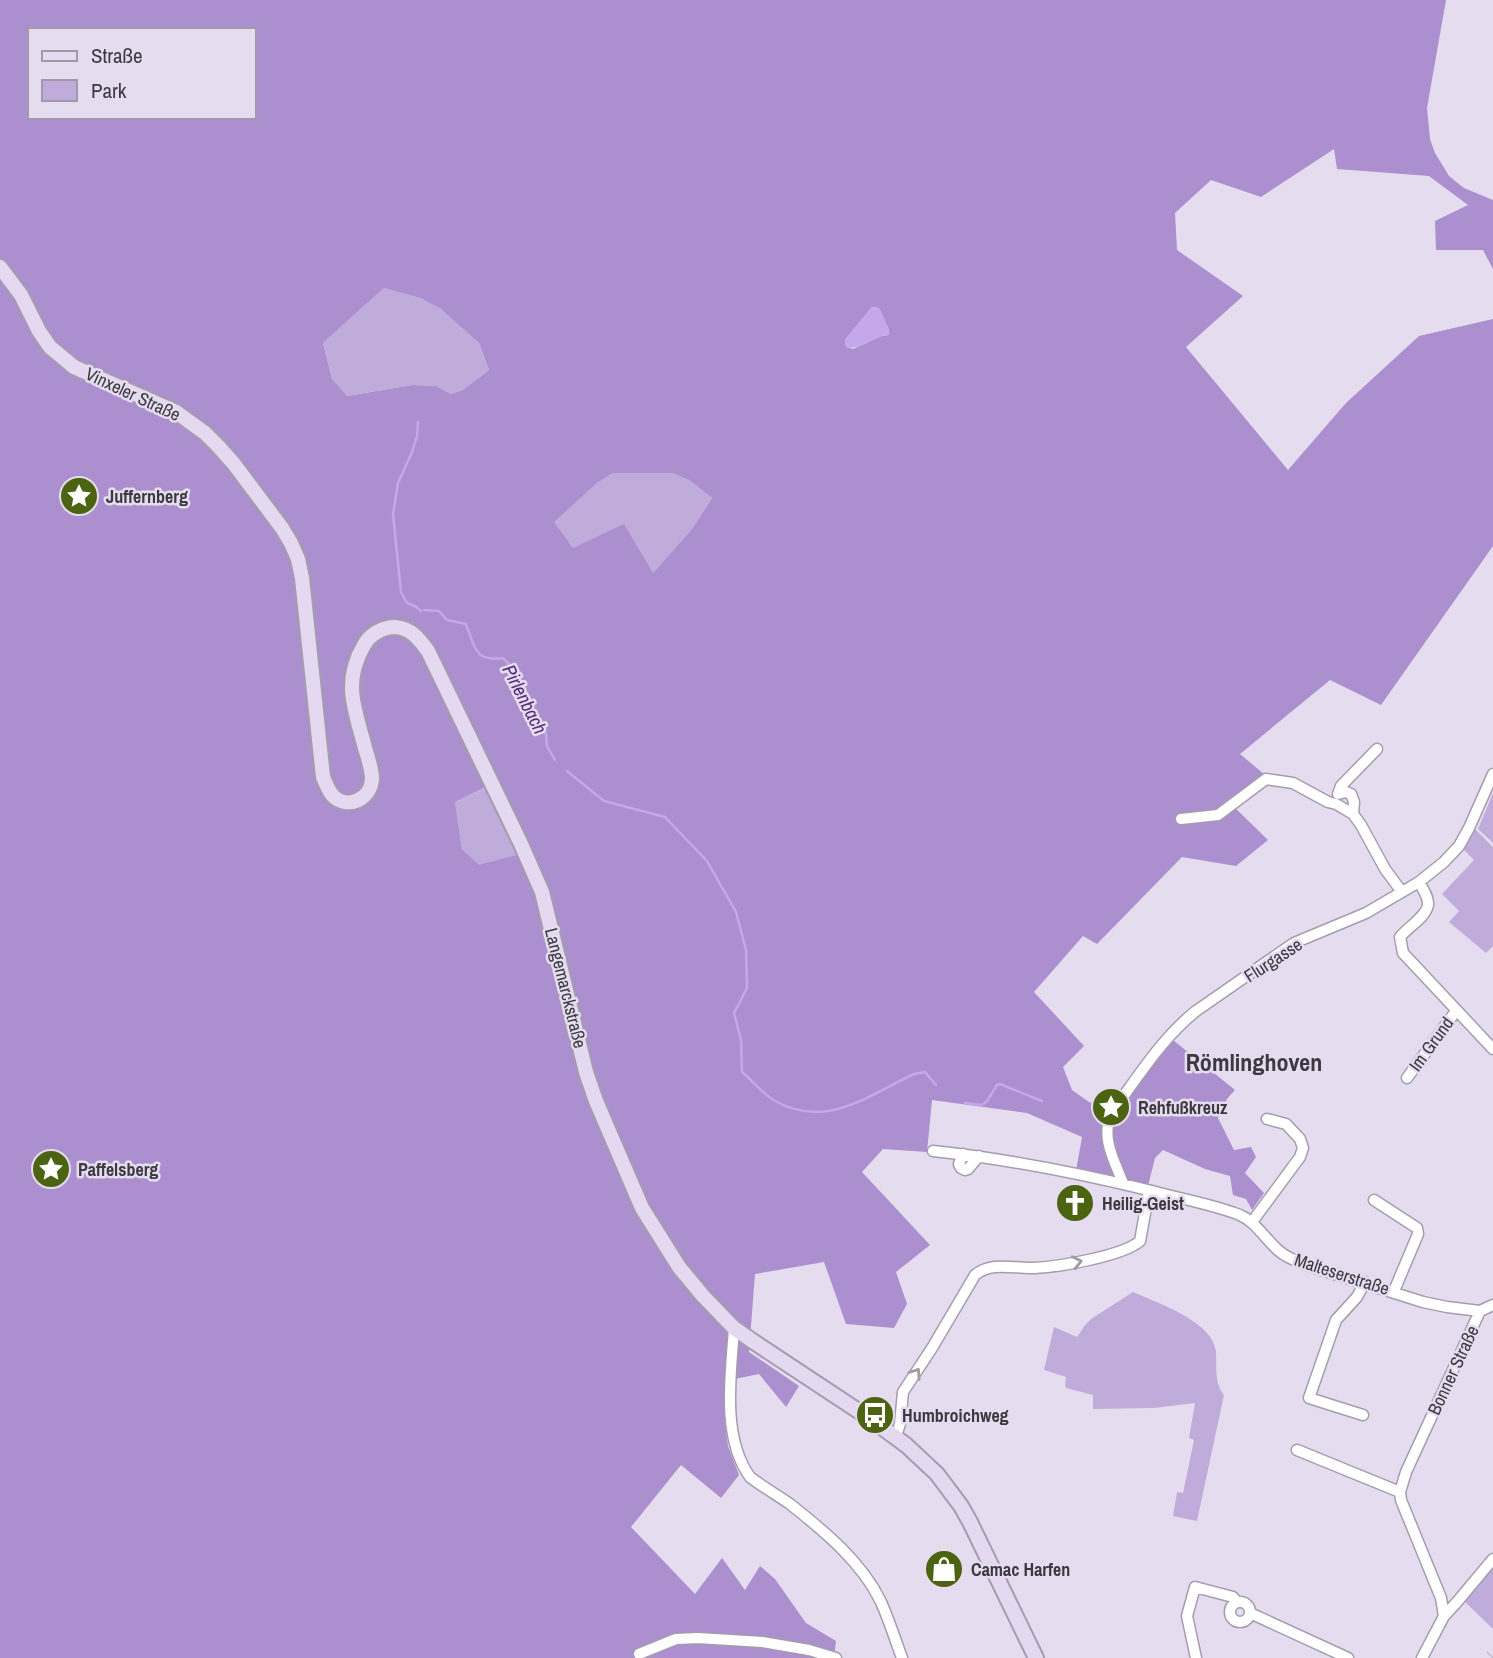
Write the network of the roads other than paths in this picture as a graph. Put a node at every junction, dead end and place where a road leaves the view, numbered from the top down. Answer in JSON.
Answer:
{"nodes":[{"id":1,"x":0,"y":267,"type":"edge"},
{"id":2,"x":303,"y":594,"type":"joint"},
{"id":3,"x":1377,"y":749,"type":"dead end"},
{"id":4,"x":1493,"y":774,"type":"edge"},
{"id":5,"x":1337,"y":799,"type":"junction"},
{"id":6,"x":1353,"y":814,"type":"junction"},
{"id":7,"x":1181,"y":819,"type":"dead end"},
{"id":8,"x":1419,"y":882,"type":"junction"},
{"id":9,"x":1402,"y":892,"type":"junction"},
{"id":10,"x":1456,"y":1011,"type":"junction"},
{"id":11,"x":1493,"y":1049,"type":"edge"},
{"id":12,"x":1407,"y":1078,"type":"dead end"},
{"id":13,"x":1267,"y":1119,"type":"dead end"},
{"id":14,"x":933,"y":1151,"type":"dead end"},
{"id":15,"x":963,"y":1154,"type":"junction"},
{"id":16,"x":979,"y":1156,"type":"junction"},
{"id":17,"x":1123,"y":1183,"type":"junction"},
{"id":18,"x":1149,"y":1191,"type":"junction"},
{"id":19,"x":1374,"y":1200,"type":"dead end"},
{"id":20,"x":1252,"y":1222,"type":"junction"},
{"id":21,"x":1365,"y":1282,"type":"junction"},
{"id":22,"x":1394,"y":1292,"type":"junction"},
{"id":23,"x":1493,"y":1305,"type":"edge"},
{"id":24,"x":1480,"y":1311,"type":"junction"},
{"id":25,"x":734,"y":1328,"type":"junction"},
{"id":26,"x":1363,"y":1415,"type":"dead end"},
{"id":27,"x":896,"y":1436,"type":"junction"},
{"id":28,"x":1297,"y":1450,"type":"dead end"},
{"id":29,"x":1400,"y":1492,"type":"junction"},
{"id":30,"x":1493,"y":1559,"type":"edge"},
{"id":31,"x":1237,"y":1602,"type":"junction"},
{"id":32,"x":1250,"y":1613,"type":"junction"},
{"id":33,"x":1444,"y":1616,"type":"junction"},
{"id":34,"x":639,"y":1654,"type":"dead end"},
{"id":35,"x":836,"y":1658,"type":"edge"},
{"id":36,"x":901,"y":1658,"type":"edge"},
{"id":37,"x":1036,"y":1658,"type":"edge"},
{"id":38,"x":1196,"y":1658,"type":"edge"},
{"id":39,"x":1348,"y":1658,"type":"edge"},
{"id":40,"x":1422,"y":1658,"type":"edge"}],
"edges":[{"from":1,"to":2,"type":"main road","name":"Vinxeler Straße"},
{"from":2,"to":25,"type":"main road","name":"Langemarckstraße"},
{"from":3,"to":5,"type":"street"},
{"from":4,"to":8,"type":"street","name":"Flurgasse"},
{"from":5,"to":6,"type":"street"},
{"from":5,"to":6,"type":"street"},
{"from":5,"to":7,"type":"street"},
{"from":6,"to":9,"type":"street"},
{"from":8,"to":9,"type":"street","name":"Flurgasse"},
{"from":8,"to":10,"type":"street"},
{"from":9,"to":17,"type":"street","name":"Flurgasse"},
{"from":10,"to":11,"type":"street"},
{"from":10,"to":12,"type":"street","name":"Im Grund"},
{"from":13,"to":20,"type":"street"},
{"from":14,"to":15,"type":"street","name":"Malteserstraße"},
{"from":15,"to":16,"type":"street","name":"Malteserstraße"},
{"from":15,"to":16,"type":"street"},
{"from":16,"to":17,"type":"street","name":"Malteserstraße"},
{"from":17,"to":18,"type":"street","name":"Malteserstraße"},
{"from":18,"to":20,"type":"street","name":"Malteserstraße"},
{"from":27,"to":18,"type":"street","one_way":true},
{"from":19,"to":22,"type":"street"},
{"from":20,"to":21,"type":"street","name":"Malteserstraße"},
{"from":21,"to":22,"type":"street","name":"Malteserstraße"},
{"from":21,"to":26,"type":"street"},
{"from":22,"to":24,"type":"street","name":"Malteserstraße"},
{"from":23,"to":24,"type":"street"},
{"from":24,"to":29,"type":"street","name":"Bonner Straße"},
{"from":25,"to":27,"type":"main road","name":"Langemarckstraße"},
{"from":25,"to":36,"type":"street"},
{"from":27,"to":37,"type":"main road","name":"Langemarckstraße"},
{"from":28,"to":29,"type":"street"},
{"from":29,"to":33,"type":"street"},
{"from":30,"to":33,"type":"street"},
{"from":31,"to":32,"type":"street"},
{"from":31,"to":32,"type":"street"},
{"from":31,"to":38,"type":"street"},
{"from":32,"to":39,"type":"street"},
{"from":33,"to":40,"type":"street"},
{"from":34,"to":35,"type":"street"}]}
